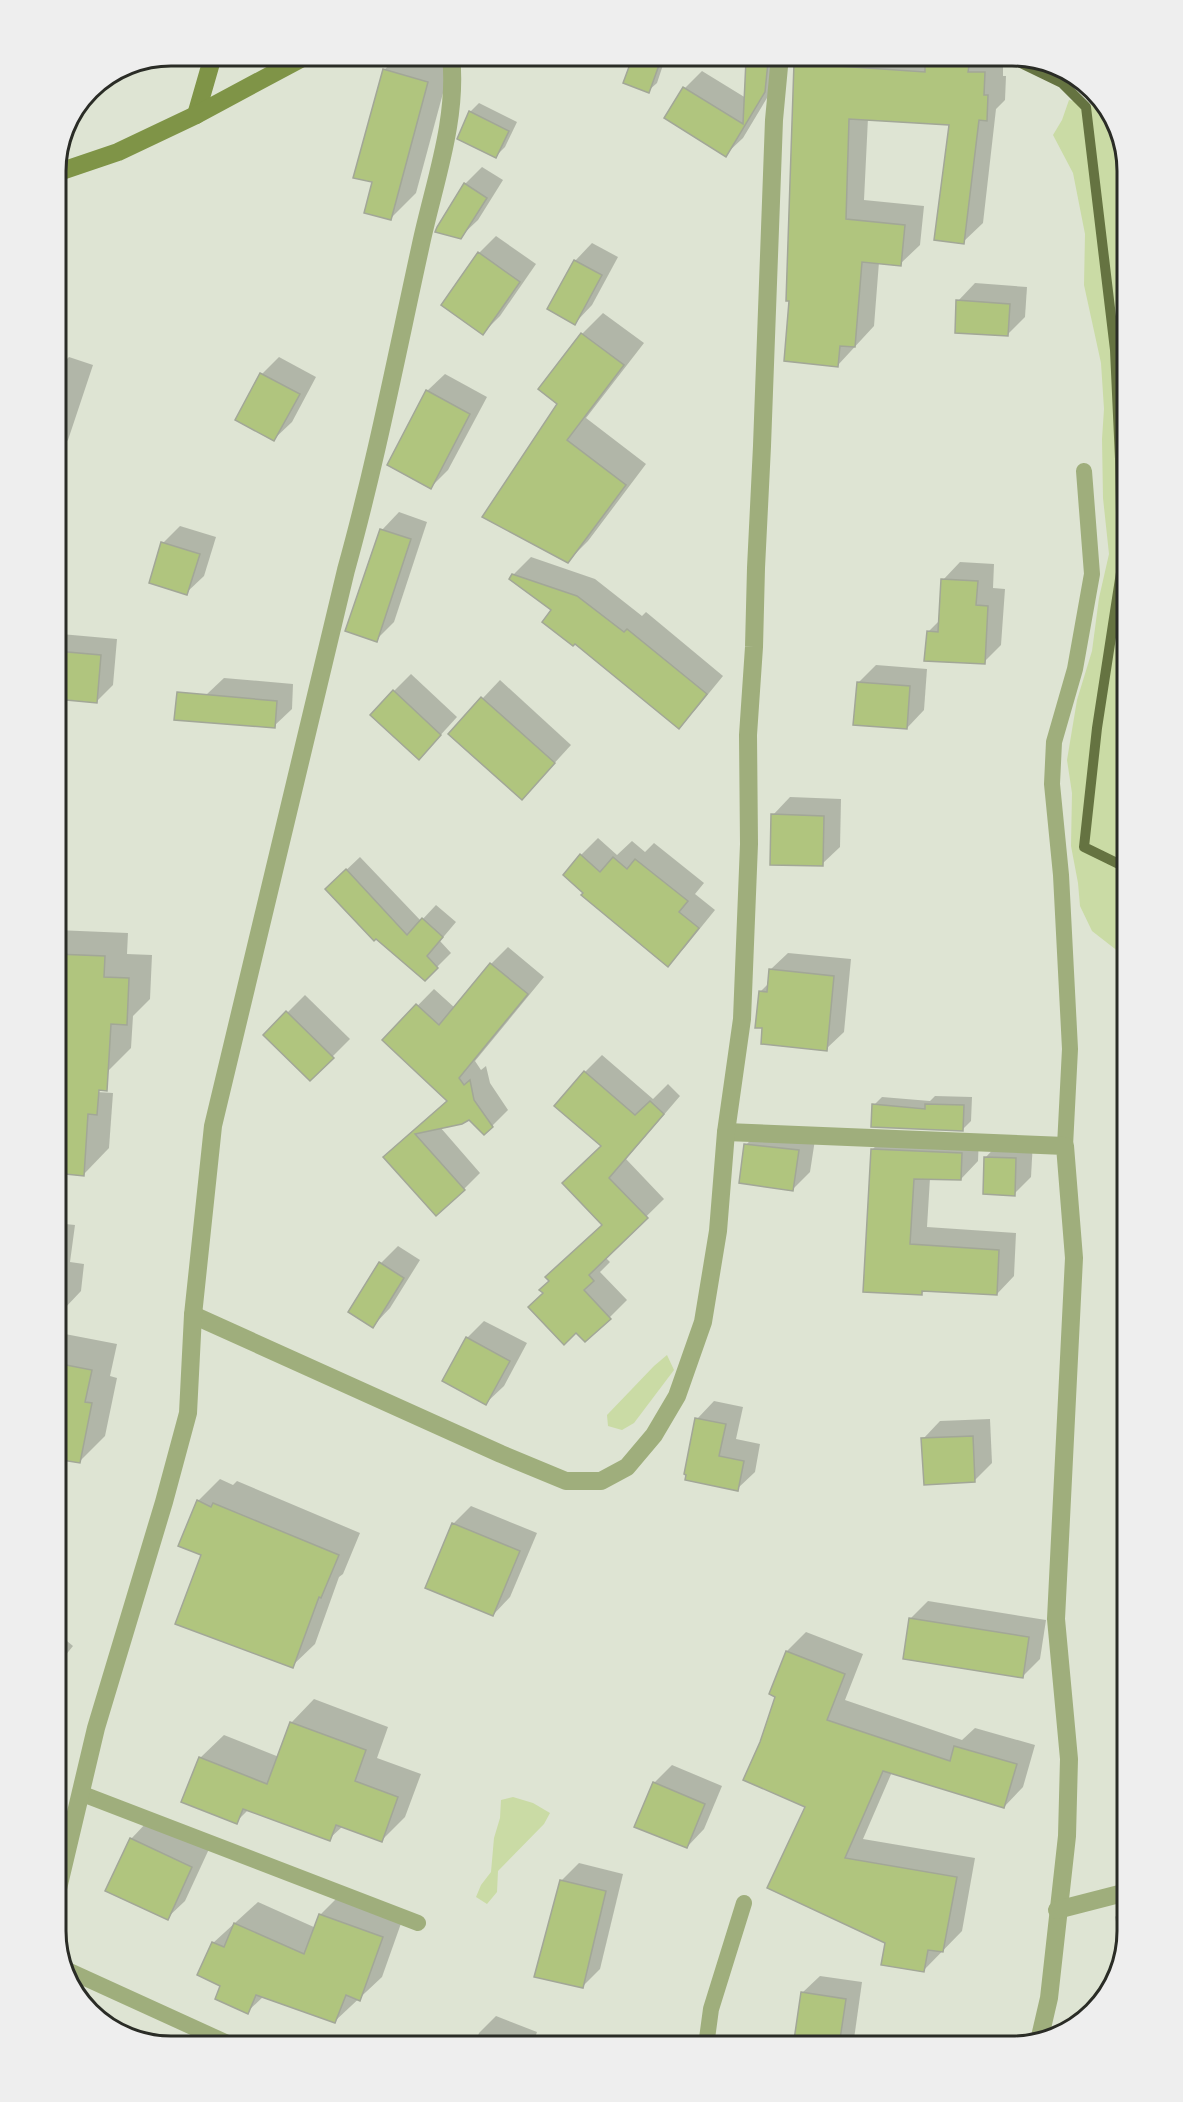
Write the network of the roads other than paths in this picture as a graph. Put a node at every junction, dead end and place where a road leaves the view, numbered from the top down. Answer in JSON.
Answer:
{"nodes":[{"id":1,"x":210,"y":66,"type":"edge"},
{"id":2,"x":287,"y":66,"type":"edge"},
{"id":3,"x":452,"y":66,"type":"edge"},
{"id":4,"x":779,"y":66,"type":"edge"},
{"id":5,"x":196,"y":115,"type":"junction"},
{"id":6,"x":66,"y":170,"type":"edge"},
{"id":7,"x":1084,"y":471,"type":"dead end"},
{"id":8,"x":726,"y":1132,"type":"junction"},
{"id":9,"x":1065,"y":1146,"type":"junction"},
{"id":10,"x":193,"y":1315,"type":"junction"},
{"id":11,"x":80,"y":1793,"type":"junction"},
{"id":12,"x":66,"y":1854,"type":"edge"},
{"id":13,"x":1117,"y":1895,"type":"edge"},
{"id":14,"x":744,"y":1903,"type":"dead end"},
{"id":15,"x":1058,"y":1910,"type":"junction"},
{"id":16,"x":418,"y":1923,"type":"dead end"},
{"id":17,"x":75,"y":1974,"type":"edge"},
{"id":18,"x":1041,"y":2031,"type":"edge"},
{"id":19,"x":212,"y":2036,"type":"edge"},
{"id":20,"x":707,"y":2036,"type":"edge"}],
"edges":[{"from":1,"to":5,"type":"main road"},
{"from":2,"to":5,"type":"main road"},
{"from":3,"to":10,"type":"street"},
{"from":4,"to":8,"type":"street"},
{"from":5,"to":6,"type":"main road"},
{"from":7,"to":9,"type":"lane"},
{"from":8,"to":9,"type":"street"},
{"from":8,"to":10,"type":"street"},
{"from":9,"to":15,"type":"street"},
{"from":10,"to":11,"type":"street"},
{"from":11,"to":12,"type":"street"},
{"from":11,"to":16,"type":"lane"},
{"from":13,"to":15,"type":"street"},
{"from":14,"to":20,"type":"lane"},
{"from":15,"to":18,"type":"street"},
{"from":17,"to":19,"type":"lane"}]}
